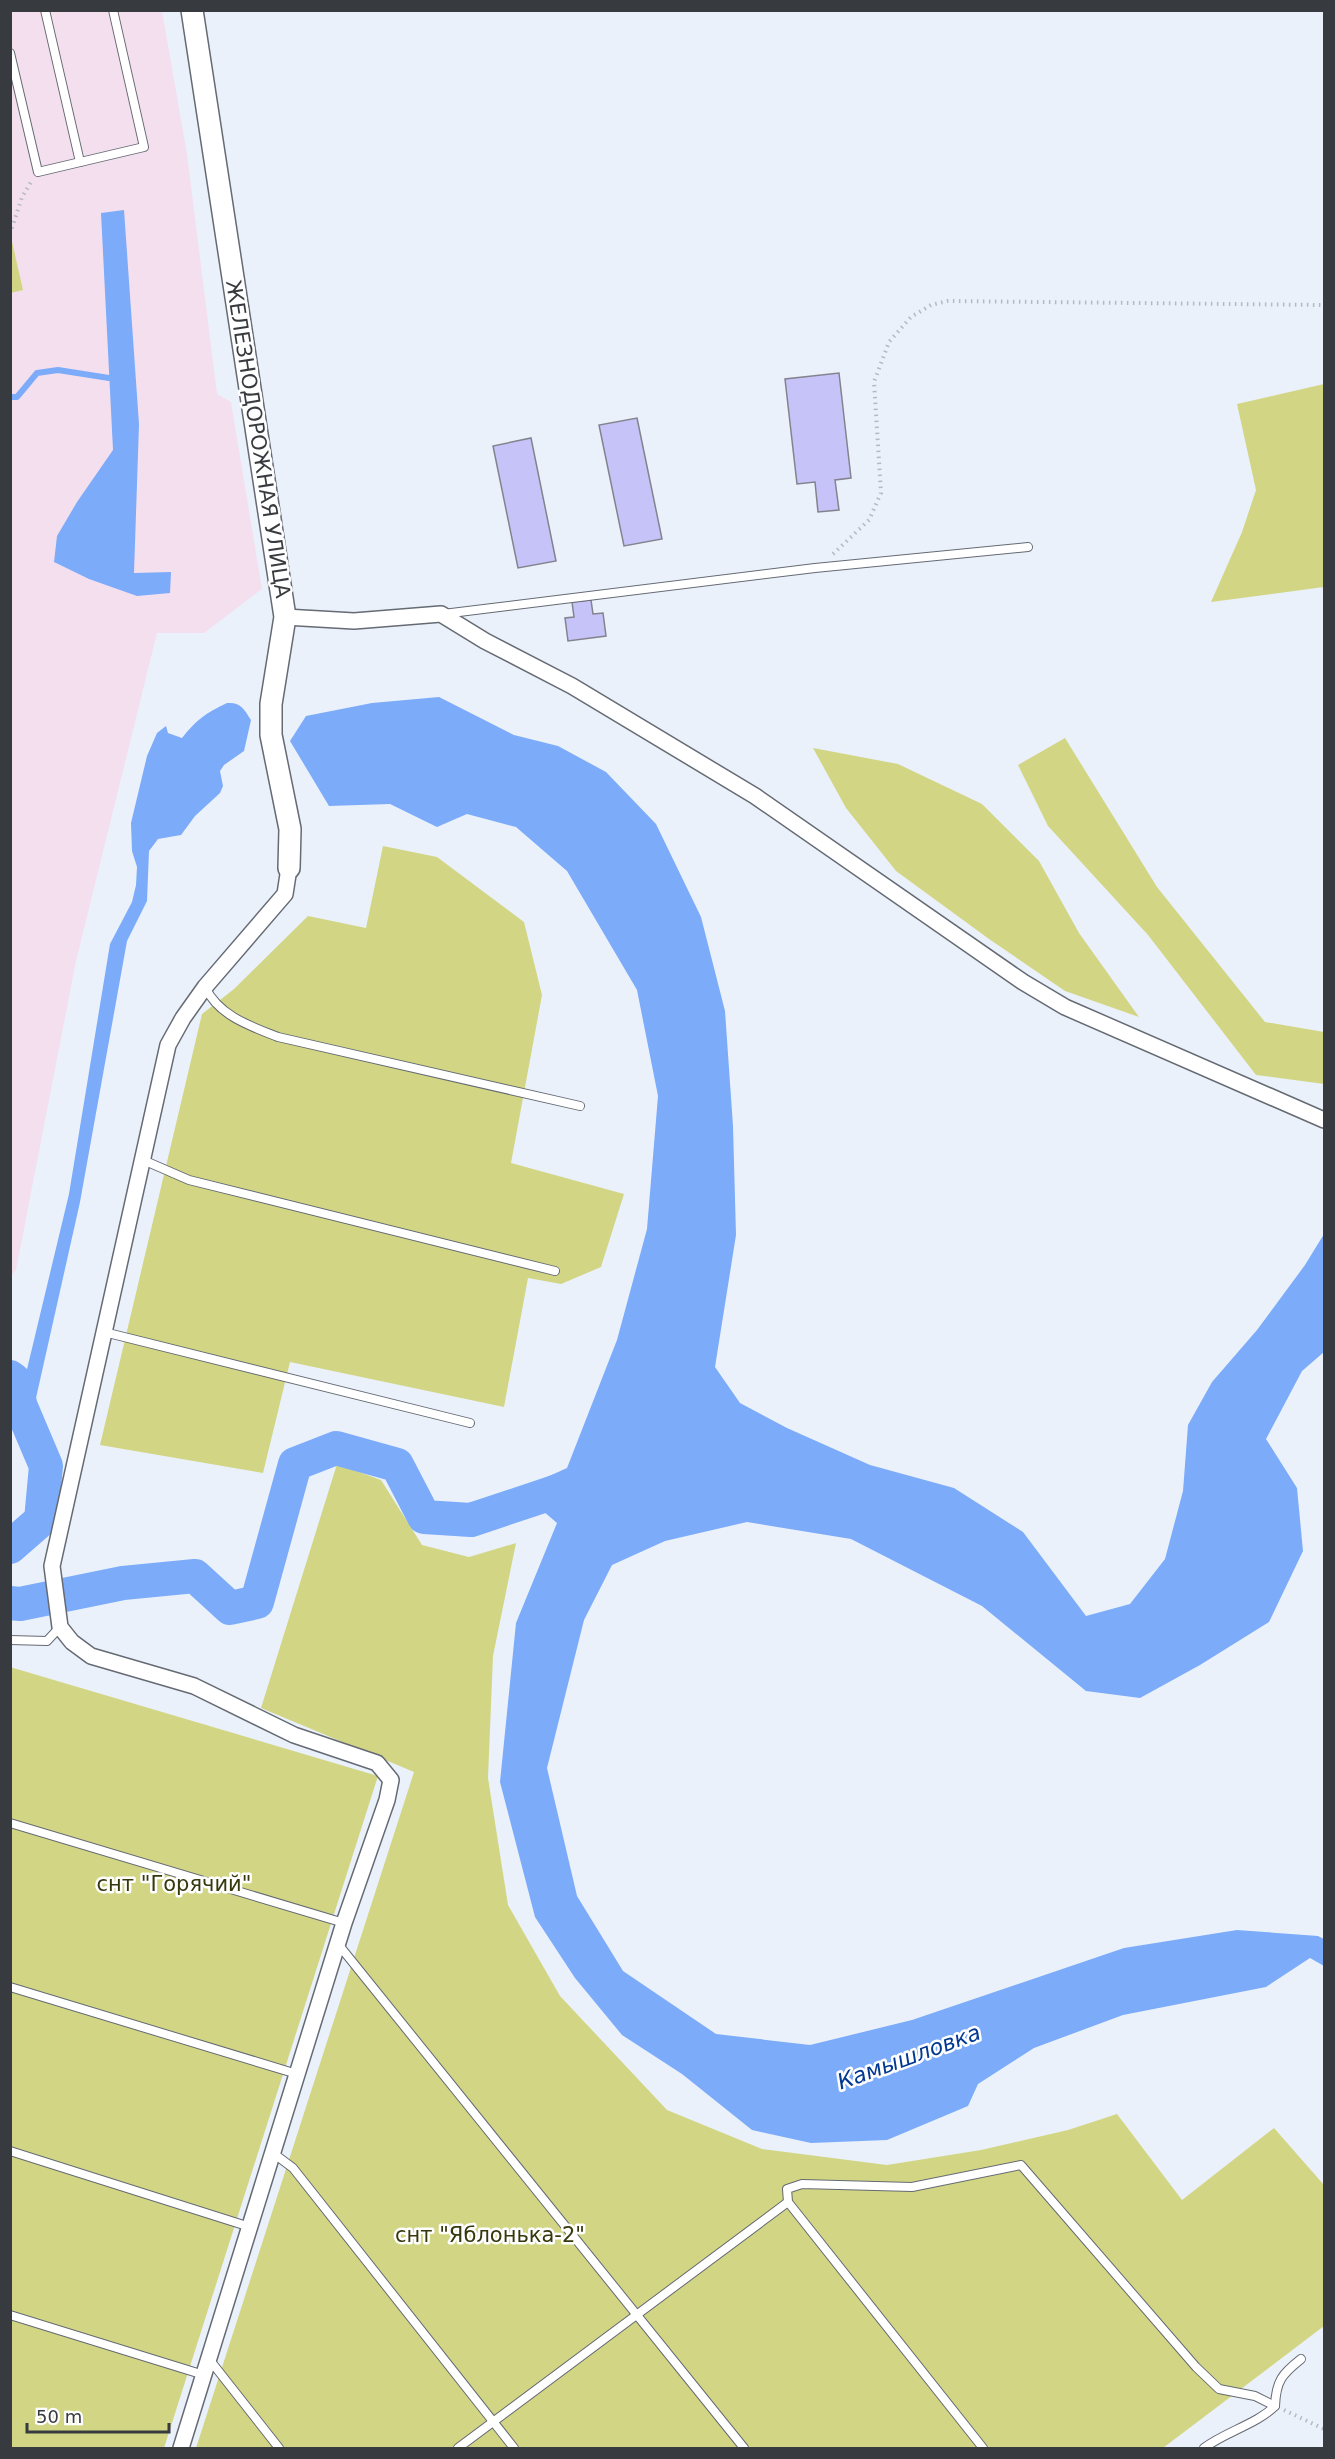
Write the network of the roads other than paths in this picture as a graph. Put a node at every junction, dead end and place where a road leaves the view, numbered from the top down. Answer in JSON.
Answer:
{"nodes":[{"id":1,"x":45,"y":10,"type":"edge"},
{"id":2,"x":113,"y":10,"type":"edge"},
{"id":3,"x":192,"y":10,"type":"edge"},
{"id":4,"x":10,"y":53,"type":"edge"},
{"id":5,"x":80,"y":162,"type":"junction"},
{"id":6,"x":1028,"y":547,"type":"dead end"},
{"id":7,"x":441,"y":614,"type":"junction"},
{"id":8,"x":285,"y":617,"type":"junction"},
{"id":9,"x":290,"y":868,"type":"joint"},
{"id":10,"x":205,"y":987,"type":"junction"},
{"id":11,"x":580,"y":1106,"type":"dead end"},
{"id":12,"x":1324,"y":1120,"type":"edge"},
{"id":13,"x":143,"y":1160,"type":"junction"},
{"id":14,"x":555,"y":1271,"type":"dead end"},
{"id":15,"x":104,"y":1332,"type":"junction"},
{"id":16,"x":470,"y":1424,"type":"dead end"},
{"id":17,"x":60,"y":1627,"type":"junction"},
{"id":18,"x":10,"y":1640,"type":"edge"},
{"id":19,"x":10,"y":1823,"type":"edge"},
{"id":20,"x":344,"y":1923,"type":"junction"},
{"id":21,"x":338,"y":1944,"type":"junction"},
{"id":22,"x":10,"y":1987,"type":"edge"},
{"id":23,"x":297,"y":2074,"type":"junction"},
{"id":24,"x":10,"y":2151,"type":"edge"},
{"id":25,"x":273,"y":2153,"type":"junction"},
{"id":26,"x":788,"y":2202,"type":"junction"},
{"id":27,"x":250,"y":2227,"type":"junction"},
{"id":28,"x":637,"y":2314,"type":"junction"},
{"id":29,"x":10,"y":2315,"type":"edge"},
{"id":30,"x":209,"y":2359,"type":"junction"},
{"id":31,"x":1301,"y":2359,"type":"dead end"},
{"id":32,"x":204,"y":2375,"type":"junction"},
{"id":33,"x":1275,"y":2406,"type":"junction"},
{"id":34,"x":493,"y":2422,"type":"junction"},
{"id":35,"x":181,"y":2448,"type":"edge"},
{"id":36,"x":279,"y":2448,"type":"edge"},
{"id":37,"x":459,"y":2448,"type":"edge"},
{"id":38,"x":514,"y":2448,"type":"edge"},
{"id":39,"x":744,"y":2448,"type":"edge"},
{"id":40,"x":982,"y":2448,"type":"edge"},
{"id":41,"x":1204,"y":2448,"type":"edge"}],
"edges":[{"from":1,"to":5,"type":"lane"},
{"from":2,"to":5,"type":"lane"},
{"from":3,"to":8,"type":"street","name":"ЖЕЛЕЗНОДОРОЖНАЯ УЛИЦА"},
{"from":4,"to":5,"type":"lane"},
{"from":6,"to":7,"type":"lane"},
{"from":7,"to":8,"type":"street"},
{"from":7,"to":12,"type":"street"},
{"from":8,"to":9,"type":"street","name":"ЖЕЛЕЗНОДОРОЖНАЯ УЛИЦА"},
{"from":9,"to":10,"type":"street"},
{"from":10,"to":11,"type":"lane"},
{"from":10,"to":13,"type":"street"},
{"from":13,"to":14,"type":"lane"},
{"from":13,"to":15,"type":"street"},
{"from":15,"to":16,"type":"lane"},
{"from":15,"to":17,"type":"street"},
{"from":17,"to":18,"type":"lane"},
{"from":17,"to":20,"type":"street"},
{"from":19,"to":20,"type":"lane"},
{"from":20,"to":21,"type":"street"},
{"from":21,"to":23,"type":"street"},
{"from":21,"to":28,"type":"lane"},
{"from":22,"to":23,"type":"lane"},
{"from":23,"to":25,"type":"street"},
{"from":24,"to":27,"type":"lane"},
{"from":25,"to":27,"type":"street"},
{"from":25,"to":34,"type":"lane"},
{"from":26,"to":28,"type":"lane"},
{"from":26,"to":33,"type":"lane"},
{"from":26,"to":40,"type":"lane"},
{"from":27,"to":30,"type":"street"},
{"from":28,"to":34,"type":"lane"},
{"from":28,"to":39,"type":"lane"},
{"from":29,"to":32,"type":"lane"},
{"from":30,"to":32,"type":"street"},
{"from":30,"to":36,"type":"lane"},
{"from":31,"to":33,"type":"lane"},
{"from":32,"to":35,"type":"street"},
{"from":33,"to":41,"type":"lane"},
{"from":34,"to":37,"type":"lane"},
{"from":34,"to":38,"type":"lane"}]}
